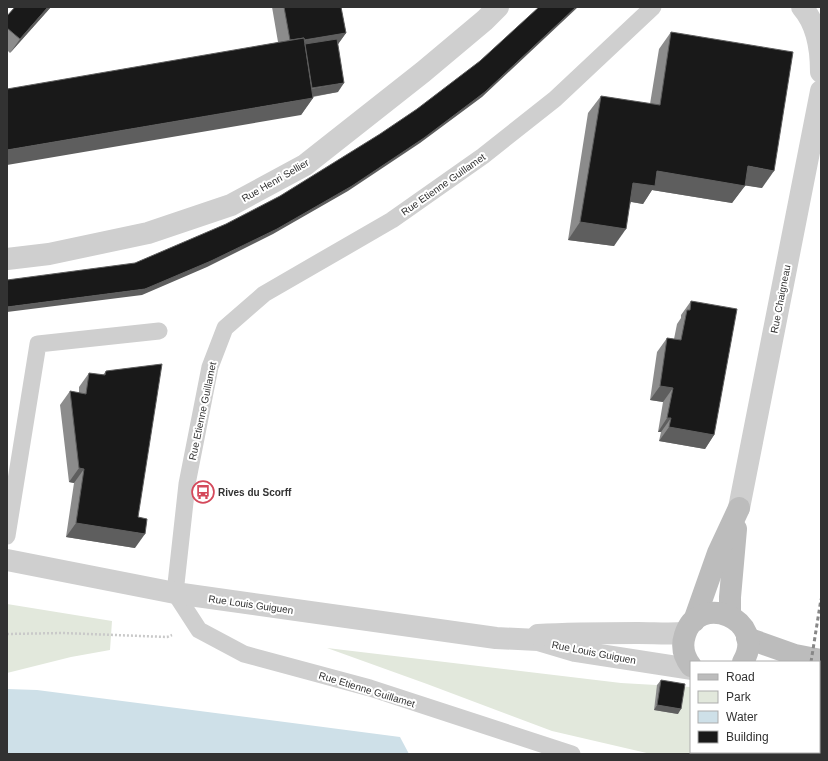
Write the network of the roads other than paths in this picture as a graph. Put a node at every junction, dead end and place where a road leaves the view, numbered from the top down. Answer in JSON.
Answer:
{"nodes":[{"id":1,"x":498,"y":7,"type":"edge"},
{"id":2,"x":653,"y":7,"type":"edge"},
{"id":3,"x":802,"y":7,"type":"edge"},
{"id":4,"x":821,"y":72,"type":"edge"},
{"id":5,"x":821,"y":91,"type":"edge"},
{"id":6,"x":7,"y":259,"type":"edge"},
{"id":7,"x":159,"y":331,"type":"dead end"},
{"id":8,"x":739,"y":508,"type":"junction"},
{"id":9,"x":7,"y":536,"type":"edge"},
{"id":10,"x":7,"y":560,"type":"edge"},
{"id":11,"x":175,"y":593,"type":"junction"},
{"id":12,"x":730,"y":616,"type":"junction"},
{"id":13,"x":689,"y":627,"type":"junction"},
{"id":14,"x":496,"y":638,"type":"junction"},
{"id":15,"x":747,"y":638,"type":"junction"},
{"id":16,"x":821,"y":660,"type":"edge"},
{"id":17,"x":743,"y":661,"type":"edge"},
{"id":18,"x":690,"y":666,"type":"edge"},
{"id":19,"x":690,"y":668,"type":"edge"},
{"id":20,"x":572,"y":754,"type":"edge"}],
"edges":[{"from":1,"to":6,"type":"street","name":"Rue Henri Sellier"},
{"from":2,"to":11,"type":"lane","name":"Rue Etienne Guillamet"},
{"from":3,"to":4,"type":"street"},
{"from":5,"to":8,"type":"street","name":"Rue Chaigneau"},
{"from":7,"to":9,"type":"lane"},
{"from":8,"to":12,"type":"main road","name":"Rue Chaigneau"},
{"from":8,"to":13,"type":"main road","name":"Rue Chaigneau"},
{"from":10,"to":11,"type":"street","name":"Rue Louis Guiguen"},
{"from":11,"to":14,"type":"street","name":"Rue Louis Guiguen"},
{"from":11,"to":20,"type":"lane","name":"Rue Etienne Guillamet"},
{"from":12,"to":13,"type":"main road"},
{"from":12,"to":15,"type":"main road"},
{"from":13,"to":14,"type":"street","name":"Rue Louis Guiguen"},
{"from":13,"to":18,"type":"main road","name":"Rue Chaigneau"},
{"from":14,"to":19,"type":"street","name":"Rue Louis Guiguen"},
{"from":15,"to":16,"type":"main road"},
{"from":15,"to":17,"type":"main road"}]}
